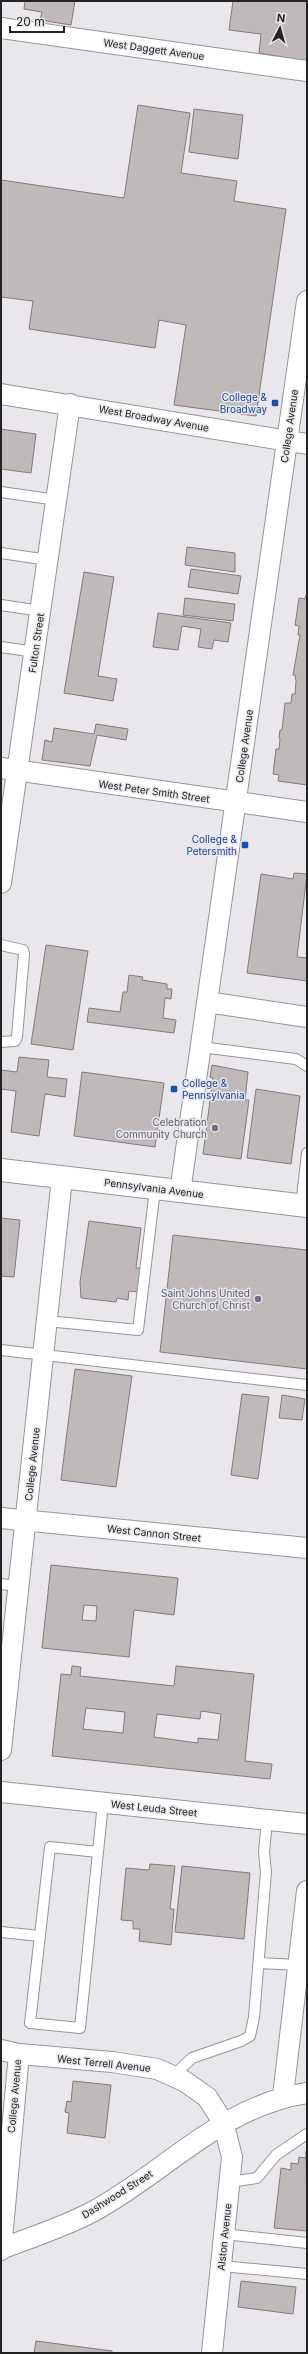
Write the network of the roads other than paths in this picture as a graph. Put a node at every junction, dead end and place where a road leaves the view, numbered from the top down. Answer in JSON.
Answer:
{"nodes":[{"id":1,"x":1,"y":28,"type":"edge"},
{"id":2,"x":307,"y":71,"type":"edge"},
{"id":3,"x":307,"y":301,"type":"edge"},
{"id":4,"x":1,"y":394,"type":"edge"},
{"id":5,"x":70,"y":404,"type":"junction"},
{"id":6,"x":287,"y":441,"type":"junction"},
{"id":7,"x":307,"y":444,"type":"edge"},
{"id":8,"x":1,"y":492,"type":"edge"},
{"id":9,"x":57,"y":500,"type":"junction"},
{"id":10,"x":1,"y":553,"type":"edge"},
{"id":11,"x":48,"y":560,"type":"junction"},
{"id":12,"x":1,"y":605,"type":"edge"},
{"id":13,"x":41,"y":611,"type":"junction"},
{"id":14,"x":1,"y":647,"type":"edge"},
{"id":15,"x":35,"y":652,"type":"junction"},
{"id":16,"x":10,"y":770,"type":"edge"},
{"id":17,"x":236,"y":803,"type":"junction"},
{"id":18,"x":307,"y":812,"type":"edge"},
{"id":19,"x":6,"y":815,"type":"edge"},
{"id":20,"x":1,"y":882,"type":"edge"},
{"id":21,"x":1,"y":945,"type":"edge"},
{"id":22,"x":207,"y":1002,"type":"junction"},
{"id":23,"x":307,"y":1017,"type":"edge"},
{"id":24,"x":1,"y":1042,"type":"edge"},
{"id":25,"x":201,"y":1047,"type":"junction"},
{"id":26,"x":307,"y":1066,"type":"edge"},
{"id":27,"x":307,"y":1153,"type":"edge"},
{"id":28,"x":1,"y":1170,"type":"edge"},
{"id":29,"x":62,"y":1178,"type":"junction"},
{"id":30,"x":155,"y":1188,"type":"junction"},
{"id":31,"x":180,"y":1192,"type":"junction"},
{"id":32,"x":304,"y":1206,"type":"edge"},
{"id":33,"x":47,"y":1321,"type":"junction"},
{"id":34,"x":1,"y":1350,"type":"edge"},
{"id":35,"x":43,"y":1354,"type":"junction"},
{"id":36,"x":307,"y":1385,"type":"edge"},
{"id":37,"x":1,"y":1518,"type":"edge"},
{"id":38,"x":26,"y":1520,"type":"junction"},
{"id":39,"x":307,"y":1548,"type":"edge"},
{"id":40,"x":10,"y":1585,"type":"edge"},
{"id":41,"x":1,"y":1750,"type":"edge"},
{"id":42,"x":1,"y":1792,"type":"edge"},
{"id":43,"x":103,"y":1803,"type":"junction"},
{"id":44,"x":267,"y":1820,"type":"junction"},
{"id":45,"x":307,"y":1824,"type":"edge"},
{"id":46,"x":98,"y":1852,"type":"junction"},
{"id":47,"x":307,"y":1891,"type":"edge"},
{"id":48,"x":1,"y":1932,"type":"edge"},
{"id":49,"x":40,"y":1936,"type":"junction"},
{"id":50,"x":258,"y":1963,"type":"junction"},
{"id":51,"x":301,"y":1973,"type":"edge"},
{"id":52,"x":10,"y":2052,"type":"edge"},
{"id":53,"x":173,"y":2076,"type":"junction"},
{"id":54,"x":307,"y":2093,"type":"edge"},
{"id":55,"x":283,"y":2096,"type":"junction"},
{"id":56,"x":224,"y":2122,"type":"junction"},
{"id":57,"x":307,"y":2134,"type":"edge"},
{"id":58,"x":230,"y":2182,"type":"junction"},
{"id":59,"x":224,"y":2234,"type":"junction"},
{"id":60,"x":307,"y":2243,"type":"edge"},
{"id":61,"x":1,"y":2250,"type":"edge"},
{"id":62,"x":221,"y":2266,"type":"junction"},
{"id":63,"x":307,"y":2274,"type":"edge"},
{"id":64,"x":212,"y":2353,"type":"edge"}],
"edges":[{"from":1,"to":2,"type":"street","name":"West Daggett Avenue"},
{"from":3,"to":6,"type":"street","name":"College Avenue"},
{"from":4,"to":5,"type":"street","name":"West Broadway Avenue"},
{"from":5,"to":6,"type":"street","name":"West Broadway Avenue"},
{"from":5,"to":9,"type":"street","name":"Fulton Street"},
{"from":6,"to":7,"type":"street","name":"West Broadway Avenue"},
{"from":6,"to":17,"type":"street","name":"College Avenue"},
{"from":8,"to":9,"type":"lane"},
{"from":9,"to":11,"type":"street","name":"Fulton Street"},
{"from":10,"to":11,"type":"lane"},
{"from":11,"to":13,"type":"street","name":"Fulton Street"},
{"from":12,"to":13,"type":"lane"},
{"from":13,"to":15,"type":"street","name":"Fulton Street"},
{"from":14,"to":15,"type":"lane"},
{"from":15,"to":16,"type":"street","name":"Fulton Street"},
{"from":16,"to":17,"type":"street","name":"West Peter Smith Street"},
{"from":16,"to":19,"type":"street","name":"Fulton Street"},
{"from":17,"to":18,"type":"street","name":"West Peter Smith Street"},
{"from":17,"to":22,"type":"street","name":"College Avenue"},
{"from":19,"to":20,"type":"street","name":"Fulton Street"},
{"from":21,"to":24,"type":"lane"},
{"from":22,"to":23,"type":"street"},
{"from":22,"to":25,"type":"street","name":"College Avenue"},
{"from":25,"to":26,"type":"lane"},
{"from":25,"to":31,"type":"street","name":"College Avenue"},
{"from":27,"to":32,"type":"lane"},
{"from":28,"to":29,"type":"street","name":"Pennsylvania Avenue"},
{"from":29,"to":30,"type":"street","name":"Pennsylvania Avenue"},
{"from":29,"to":33,"type":"street","name":"College Avenue"},
{"from":30,"to":31,"type":"street","name":"Pennsylvania Avenue"},
{"from":30,"to":33,"type":"lane"},
{"from":31,"to":32,"type":"street","name":"Pennsylvania Avenue"},
{"from":33,"to":35,"type":"street","name":"College Avenue"},
{"from":34,"to":35,"type":"lane"},
{"from":35,"to":36,"type":"lane"},
{"from":35,"to":38,"type":"street","name":"College Avenue"},
{"from":37,"to":38,"type":"street","name":"West Cannon Street"},
{"from":38,"to":39,"type":"street","name":"West Cannon Street"},
{"from":38,"to":40,"type":"street","name":"College Avenue"},
{"from":40,"to":41,"type":"street","name":"College Avenue"},
{"from":42,"to":43,"type":"street","name":"West Leuda Street"},
{"from":43,"to":44,"type":"street","name":"West Leuda Street"},
{"from":43,"to":46,"type":"lane"},
{"from":44,"to":45,"type":"street","name":"West Leuda Street"},
{"from":44,"to":50,"type":"lane"},
{"from":46,"to":49,"type":"lane"},
{"from":46,"to":49,"type":"lane"},
{"from":47,"to":51,"type":"street"},
{"from":48,"to":49,"type":"lane"},
{"from":50,"to":51,"type":"lane"},
{"from":50,"to":53,"type":"lane"},
{"from":51,"to":55,"type":"street"},
{"from":52,"to":53,"type":"street","name":"West Terrell Avenue"},
{"from":52,"to":61,"type":"street","name":"College Avenue"},
{"from":53,"to":56,"type":"street","name":"West Terrell Avenue"},
{"from":54,"to":55,"type":"street"},
{"from":55,"to":56,"type":"street"},
{"from":56,"to":58,"type":"street","name":"Alston Avenue"},
{"from":56,"to":61,"type":"street","name":"Dashwood Street"},
{"from":57,"to":58,"type":"lane"},
{"from":58,"to":59,"type":"street","name":"Alston Avenue"},
{"from":59,"to":60,"type":"lane"},
{"from":59,"to":62,"type":"street","name":"Alston Avenue"},
{"from":62,"to":63,"type":"lane"},
{"from":62,"to":64,"type":"street","name":"Alston Avenue"}]}
